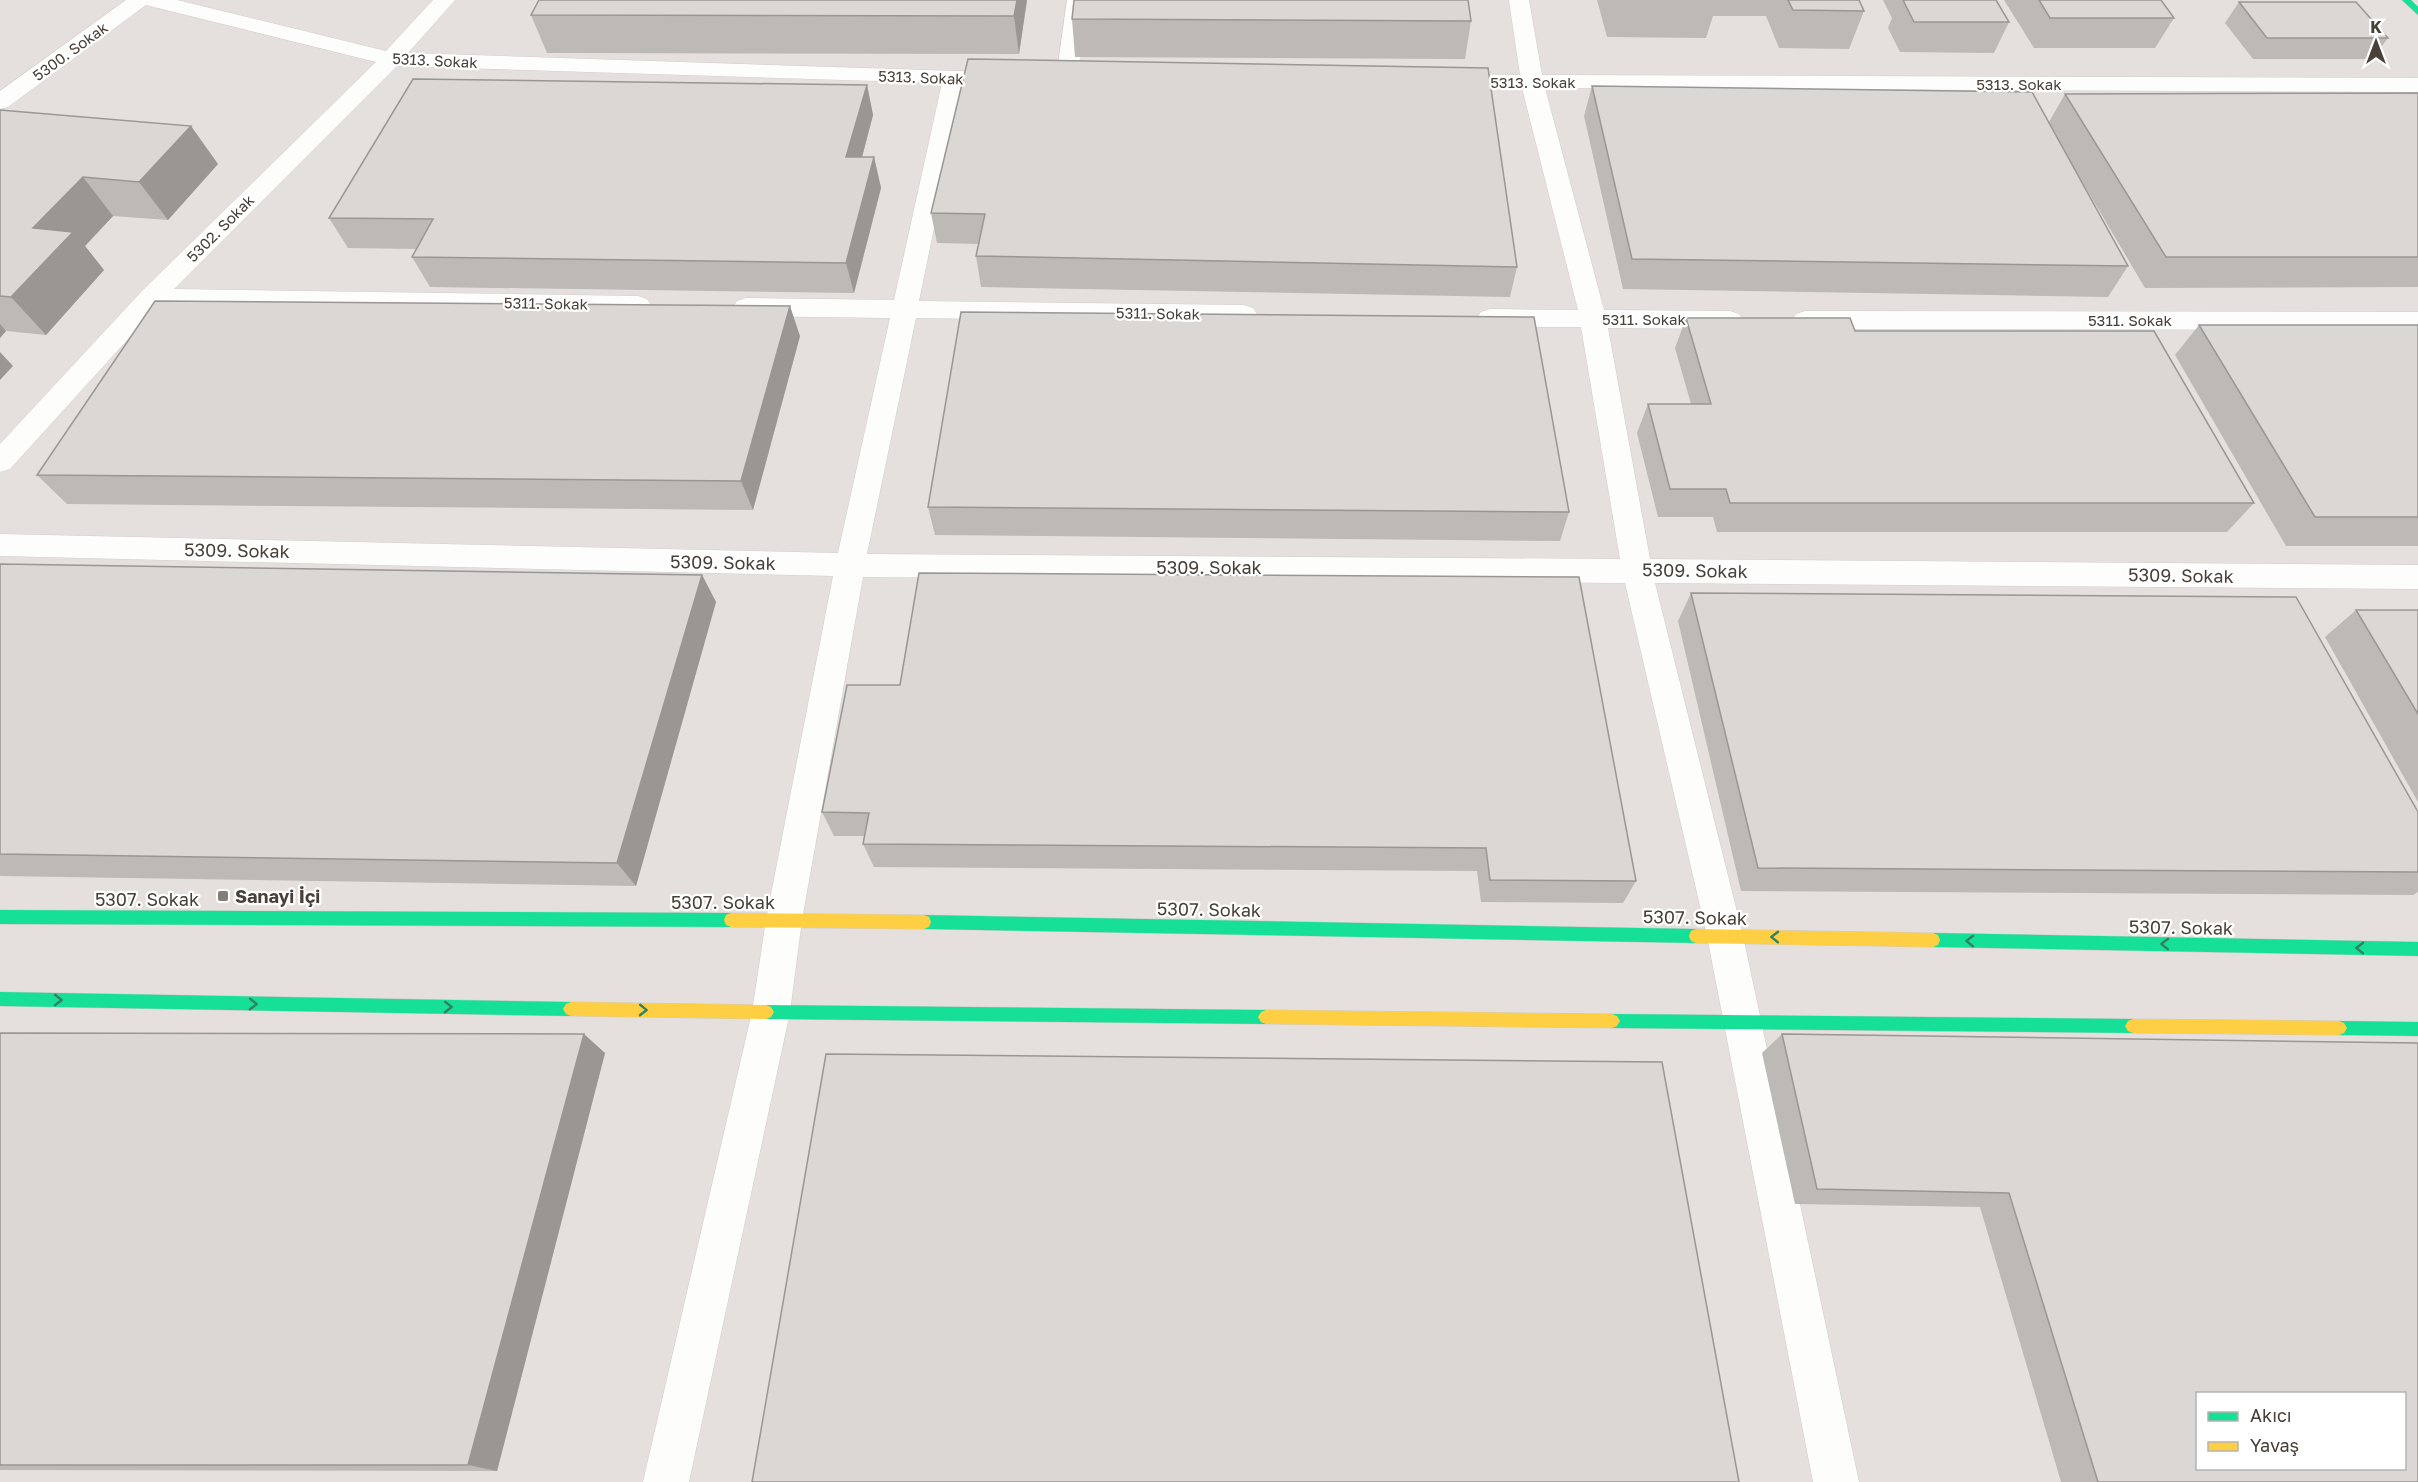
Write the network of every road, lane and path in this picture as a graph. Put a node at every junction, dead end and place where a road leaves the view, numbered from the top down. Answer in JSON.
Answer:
{"nodes":[{"id":1,"x":140,"y":0,"type":"edge"},
{"id":2,"x":151,"y":0,"type":"edge"},
{"id":3,"x":445,"y":0,"type":"edge"},
{"id":4,"x":1077,"y":0,"type":"edge"},
{"id":5,"x":1519,"y":0,"type":"edge"},
{"id":6,"x":2406,"y":0,"type":"edge"},
{"id":7,"x":2418,"y":12,"type":"edge"},
{"id":8,"x":391,"y":59,"type":"junction"},
{"id":9,"x":954,"y":78,"type":"junction"},
{"id":10,"x":1067,"y":79,"type":"junction"},
{"id":11,"x":1091,"y":79,"type":"edge"},
{"id":12,"x":1425,"y":81,"type":"edge"},
{"id":13,"x":1532,"y":82,"type":"junction"},
{"id":14,"x":2418,"y":85,"type":"edge"},
{"id":15,"x":0,"y":102,"type":"edge"},
{"id":16,"x":151,"y":297,"type":"junction"},
{"id":17,"x":666,"y":306,"type":"edge"},
{"id":18,"x":726,"y":307,"type":"edge"},
{"id":19,"x":905,"y":310,"type":"junction"},
{"id":20,"x":1273,"y":315,"type":"edge"},
{"id":21,"x":1463,"y":318,"type":"edge"},
{"id":22,"x":1593,"y":319,"type":"junction"},
{"id":23,"x":1749,"y":320,"type":"edge"},
{"id":24,"x":1785,"y":320,"type":"edge"},
{"id":25,"x":2418,"y":321,"type":"edge"},
{"id":26,"x":0,"y":462,"type":"edge"},
{"id":27,"x":0,"y":545,"type":"edge"},
{"id":28,"x":850,"y":565,"type":"junction"},
{"id":29,"x":1637,"y":570,"type":"junction"},
{"id":30,"x":2418,"y":577,"type":"edge"},
{"id":31,"x":0,"y":917,"type":"edge"},
{"id":32,"x":784,"y":920,"type":"junction"},
{"id":33,"x":1725,"y":936,"type":"junction"},
{"id":34,"x":2418,"y":949,"type":"edge"},
{"id":35,"x":0,"y":999,"type":"edge"},
{"id":36,"x":771,"y":1012,"type":"junction"},
{"id":37,"x":1742,"y":1022,"type":"junction"},
{"id":38,"x":2418,"y":1029,"type":"edge"},
{"id":39,"x":666,"y":1482,"type":"edge"},
{"id":40,"x":1836,"y":1482,"type":"edge"}],
"edges":[{"from":1,"to":15,"type":"street","name":"5300. Sokak"},
{"from":2,"to":8,"type":"street","name":"5313. Sokak"},
{"from":3,"to":8,"type":"street","name":"5302. Sokak"},
{"from":4,"to":10,"type":"street"},
{"from":5,"to":13,"type":"street"},
{"from":6,"to":7,"type":"street"},
{"from":8,"to":9,"type":"street","name":"5313. Sokak"},
{"from":8,"to":16,"type":"street","name":"5302. Sokak"},
{"from":9,"to":10,"type":"street","name":"5313. Sokak"},
{"from":9,"to":19,"type":"street"},
{"from":10,"to":11,"type":"street","name":"5313. Sokak"},
{"from":12,"to":13,"type":"street","name":"5313. Sokak"},
{"from":13,"to":14,"type":"street","name":"5313. Sokak"},
{"from":13,"to":22,"type":"street"},
{"from":16,"to":17,"type":"street","name":"5311. Sokak"},
{"from":16,"to":26,"type":"street","name":"5302. Sokak"},
{"from":18,"to":19,"type":"street","name":"5311. Sokak"},
{"from":19,"to":20,"type":"street","name":"5311. Sokak"},
{"from":19,"to":28,"type":"street"},
{"from":21,"to":22,"type":"street","name":"5311. Sokak"},
{"from":22,"to":23,"type":"street","name":"5311. Sokak"},
{"from":22,"to":29,"type":"street"},
{"from":24,"to":25,"type":"street","name":"5311. Sokak"},
{"from":27,"to":28,"type":"street","name":"5309. Sokak"},
{"from":28,"to":29,"type":"street","name":"5309. Sokak"},
{"from":28,"to":32,"type":"street"},
{"from":29,"to":30,"type":"street","name":"5309. Sokak"},
{"from":29,"to":33,"type":"street"},
{"from":31,"to":32,"type":"street","name":"5307. Sokak"},
{"from":32,"to":33,"type":"street","name":"5307. Sokak"},
{"from":32,"to":36,"type":"street"},
{"from":34,"to":33,"type":"street","name":"5307. Sokak","one_way":true},
{"from":33,"to":37,"type":"street"},
{"from":35,"to":36,"type":"street","one_way":true},
{"from":36,"to":37,"type":"street"},
{"from":36,"to":39,"type":"street"},
{"from":37,"to":38,"type":"street"},
{"from":37,"to":40,"type":"street"}]}
